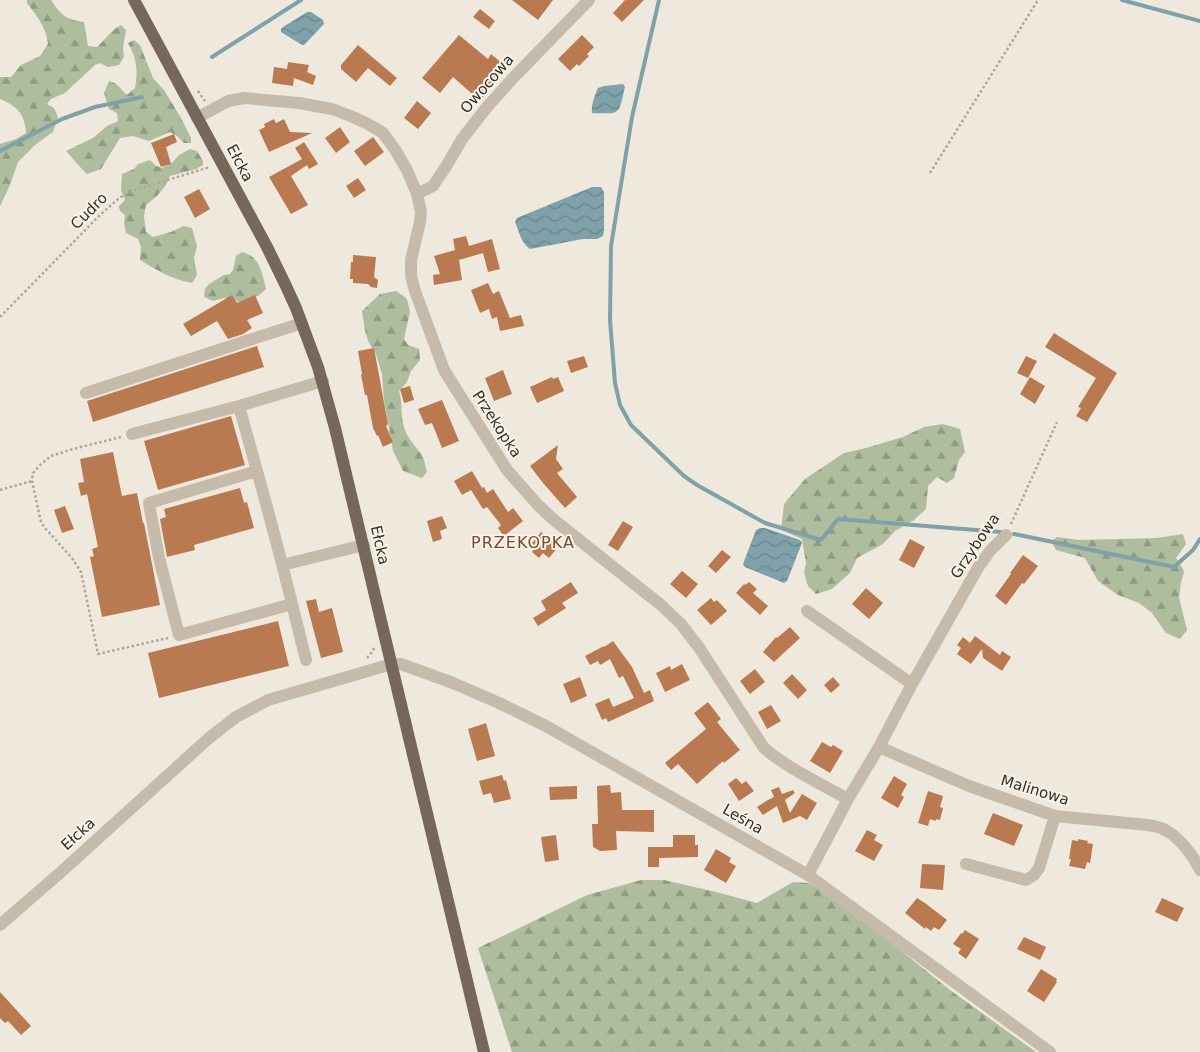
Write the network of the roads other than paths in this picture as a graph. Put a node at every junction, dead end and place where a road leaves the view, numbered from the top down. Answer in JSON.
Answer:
{"nodes":[{"id":1,"x":134,"y":0,"type":"edge"},
{"id":2,"x":589,"y":0,"type":"edge"},
{"id":3,"x":197,"y":118,"type":"junction"},
{"id":4,"x":417,"y":194,"type":"junction"},
{"id":5,"x":302,"y":323,"type":"junction"},
{"id":6,"x":323,"y":381,"type":"junction"},
{"id":7,"x":86,"y":393,"type":"dead end"},
{"id":8,"x":239,"y":406,"type":"junction"},
{"id":9,"x":132,"y":434,"type":"road end"},
{"id":10,"x":257,"y":471,"type":"junction"},
{"id":11,"x":1006,"y":534,"type":"road end"},
{"id":12,"x":364,"y":545,"type":"junction"},
{"id":13,"x":282,"y":565,"type":"junction"},
{"id":14,"x":292,"y":604,"type":"junction"},
{"id":15,"x":807,"y":611,"type":"dead end"},
{"id":16,"x":306,"y":660,"type":"dead end"},
{"id":17,"x":392,"y":664,"type":"junction"},
{"id":18,"x":912,"y":684,"type":"junction"},
{"id":19,"x":878,"y":747,"type":"junction"},
{"id":20,"x":848,"y":799,"type":"junction"},
{"id":21,"x":1056,"y":816,"type":"junction"},
{"id":22,"x":966,"y":864,"type":"dead end"},
{"id":23,"x":1200,"y":870,"type":"edge"},
{"id":24,"x":808,"y":874,"type":"junction"},
{"id":25,"x":0,"y":925,"type":"edge"},
{"id":26,"x":484,"y":1052,"type":"edge"},
{"id":27,"x":1050,"y":1052,"type":"edge"}],
"edges":[{"from":1,"to":3,"type":"main road","name":"Ełcka"},
{"from":2,"to":4,"type":"street","name":"Owocowa"},
{"from":3,"to":4,"type":"street","name":"Przekopka"},
{"from":3,"to":5,"type":"main road","name":"Ełcka"},
{"from":4,"to":20,"type":"street","name":"Przekopka"},
{"from":5,"to":6,"type":"main road","name":"Ełcka"},
{"from":5,"to":7,"type":"street"},
{"from":6,"to":8,"type":"street"},
{"from":6,"to":12,"type":"main road","name":"Ełcka"},
{"from":8,"to":9,"type":"street"},
{"from":8,"to":10,"type":"street"},
{"from":10,"to":13,"type":"street"},
{"from":10,"to":14,"type":"street"},
{"from":11,"to":18,"type":"street","name":"Grzybowa"},
{"from":12,"to":13,"type":"street"},
{"from":12,"to":17,"type":"main road","name":"Ełcka"},
{"from":13,"to":14,"type":"street"},
{"from":14,"to":16,"type":"street"},
{"from":15,"to":18,"type":"street"},
{"from":17,"to":24,"type":"street","name":"Leśna"},
{"from":17,"to":25,"type":"street","name":"Ełcka"},
{"from":17,"to":26,"type":"main road"},
{"from":18,"to":19,"type":"street","name":"Grzybowa"},
{"from":19,"to":20,"type":"street","name":"Grzybowa"},
{"from":19,"to":21,"type":"street","name":"Malinowa"},
{"from":20,"to":24,"type":"street","name":"Grzybowa"},
{"from":21,"to":22,"type":"street"},
{"from":21,"to":23,"type":"street","name":"Malinowa"},
{"from":24,"to":27,"type":"street","name":"Leśna"}]}
